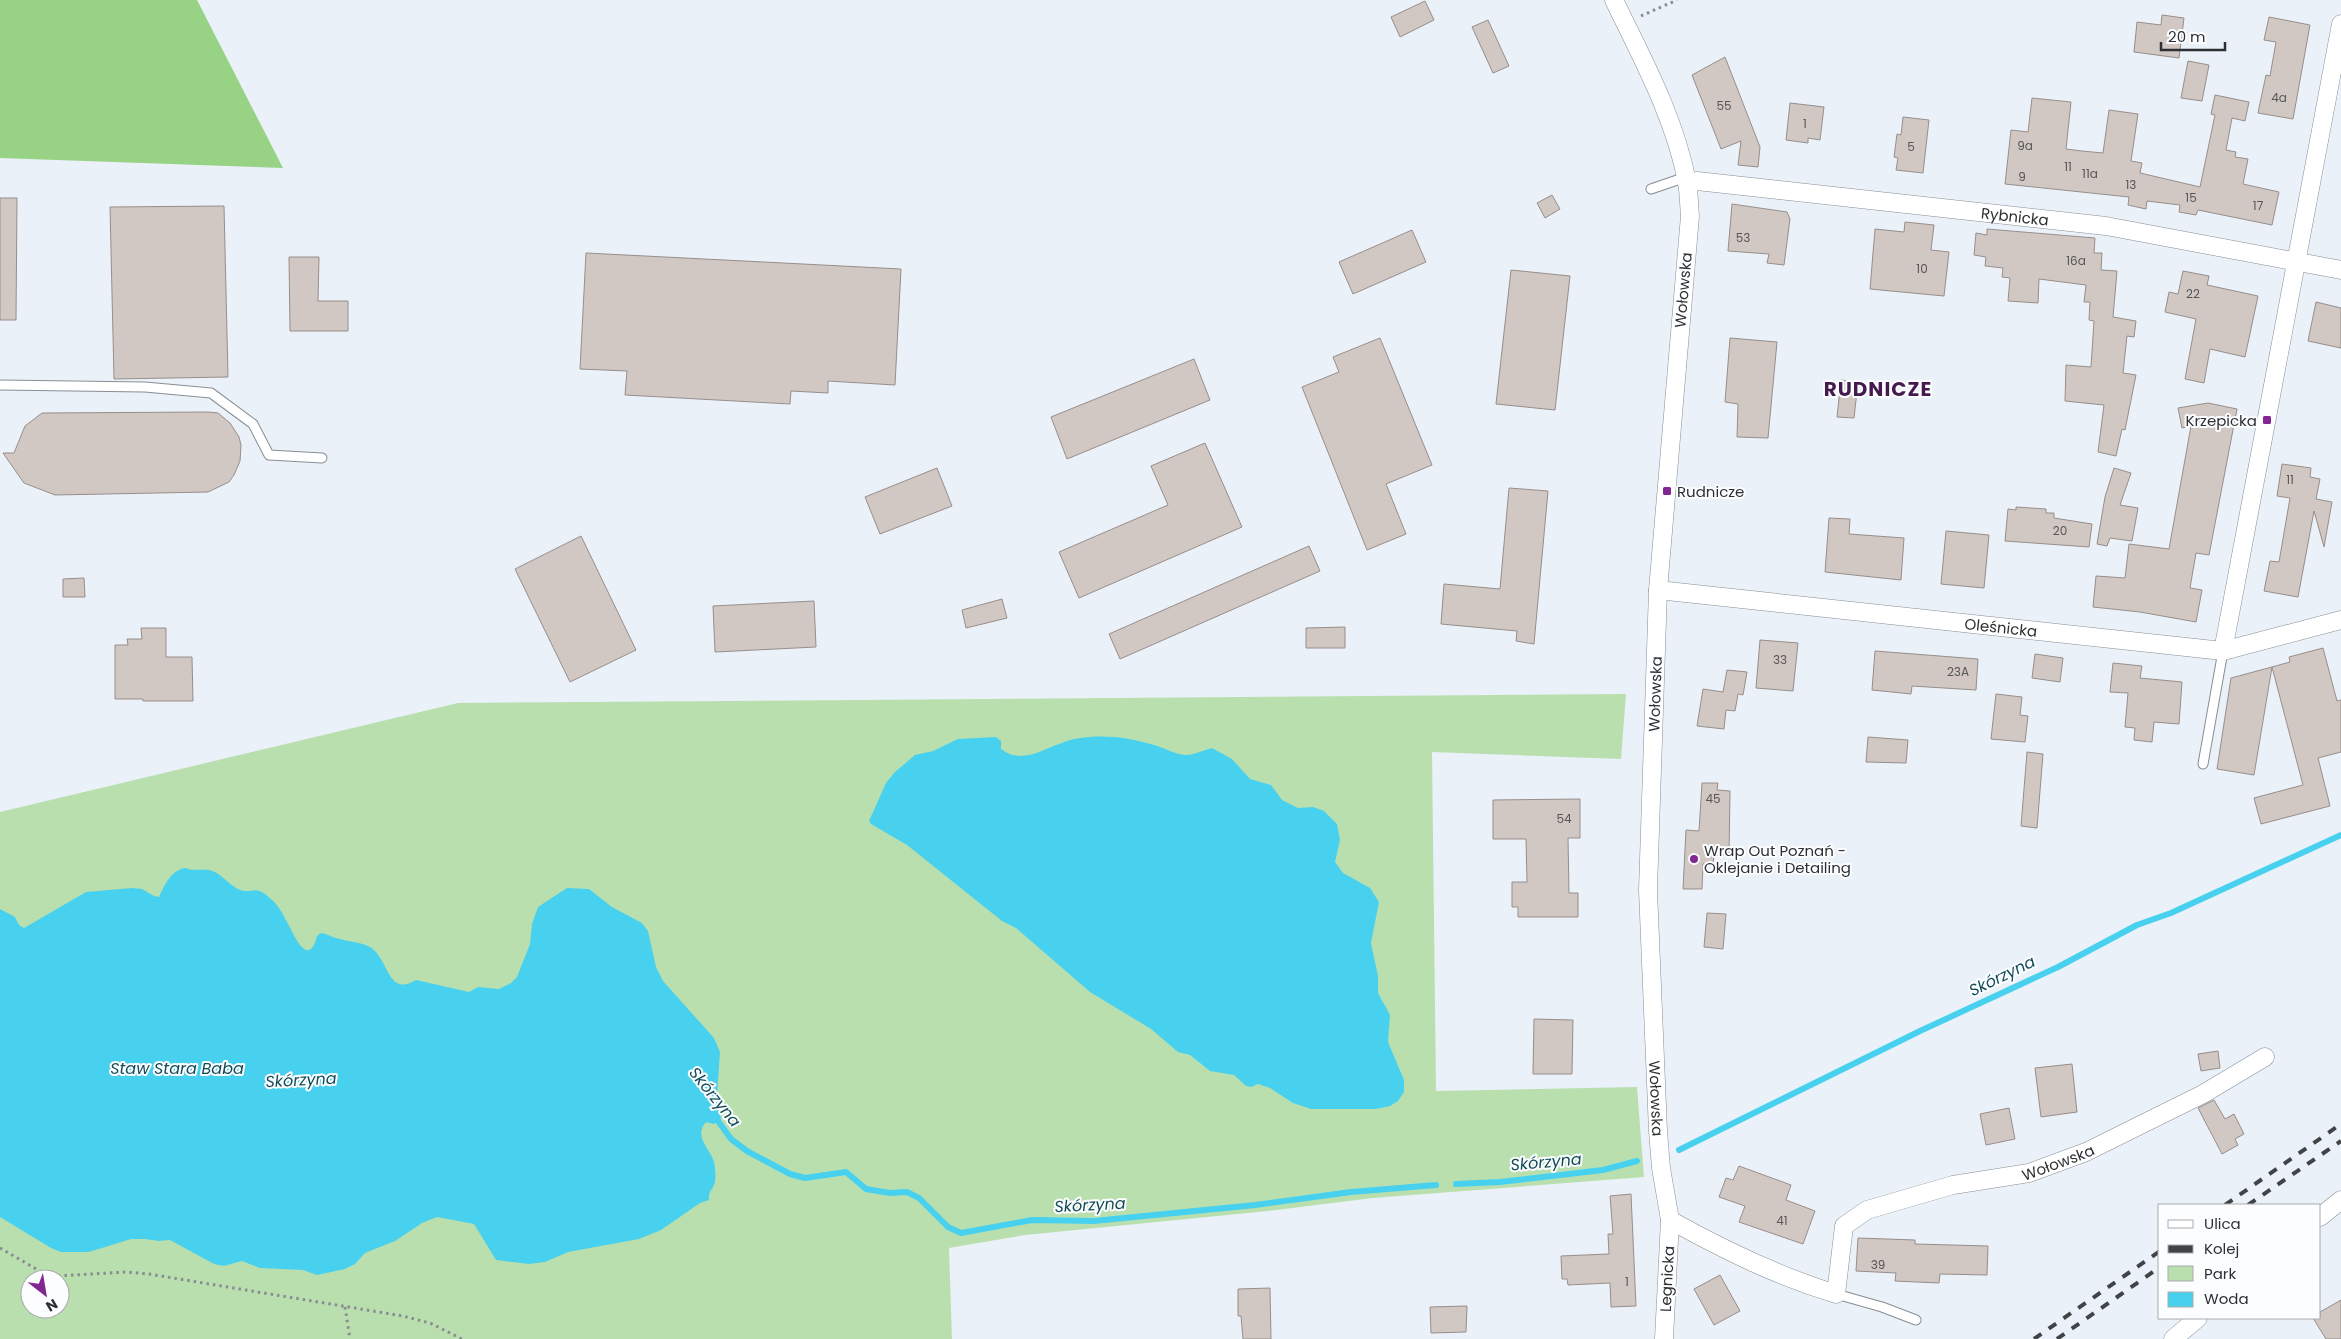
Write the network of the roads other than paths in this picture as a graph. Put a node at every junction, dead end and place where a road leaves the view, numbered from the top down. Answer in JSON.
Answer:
{"nodes":[{"id":1,"x":1614,"y":0,"type":"edge"},
{"id":2,"x":2341,"y":24,"type":"edge"},
{"id":3,"x":1687,"y":180,"type":"junction"},
{"id":4,"x":1651,"y":189,"type":"dead end"},
{"id":5,"x":2297,"y":262,"type":"junction"},
{"id":6,"x":2341,"y":270,"type":"edge"},
{"id":7,"x":0,"y":385,"type":"edge"},
{"id":8,"x":322,"y":458,"type":"dead end"},
{"id":9,"x":1658,"y":590,"type":"junction"},
{"id":10,"x":2341,"y":620,"type":"edge"},
{"id":11,"x":2223,"y":651,"type":"junction"},
{"id":12,"x":2202,"y":764,"type":"dead end"},
{"id":13,"x":2265,"y":1057,"type":"dead end"},
{"id":14,"x":2341,"y":1200,"type":"edge"},
{"id":15,"x":2321,"y":1216,"type":"edge"},
{"id":16,"x":1670,"y":1220,"type":"junction"},
{"id":17,"x":1836,"y":1294,"type":"junction"},
{"id":18,"x":2197,"y":1319,"type":"edge"},
{"id":19,"x":1916,"y":1320,"type":"dead end"},
{"id":20,"x":1664,"y":1339,"type":"edge"},
{"id":21,"x":2172,"y":1339,"type":"edge"}],
"edges":[{"from":1,"to":3,"type":"street","name":"Wołowska"},
{"from":2,"to":5,"type":"street"},
{"from":3,"to":4,"type":"lane"},
{"from":3,"to":5,"type":"street","name":"Rybnicka"},
{"from":3,"to":9,"type":"street","name":"Wołowska"},
{"from":5,"to":6,"type":"street","name":"Rybnicka"},
{"from":5,"to":11,"type":"street"},
{"from":7,"to":8,"type":"lane"},
{"from":9,"to":11,"type":"street","name":"Oleśnicka"},
{"from":9,"to":16,"type":"street","name":"Wołowska"},
{"from":10,"to":11,"type":"street","name":"Oleśnicka"},
{"from":11,"to":12,"type":"lane"},
{"from":13,"to":17,"type":"street","name":"Wołowska"},
{"from":14,"to":15,"type":"street"},
{"from":16,"to":17,"type":"street"},
{"from":16,"to":20,"type":"street","name":"Legnicka"},
{"from":17,"to":19,"type":"lane"},
{"from":18,"to":21,"type":"street"}]}
